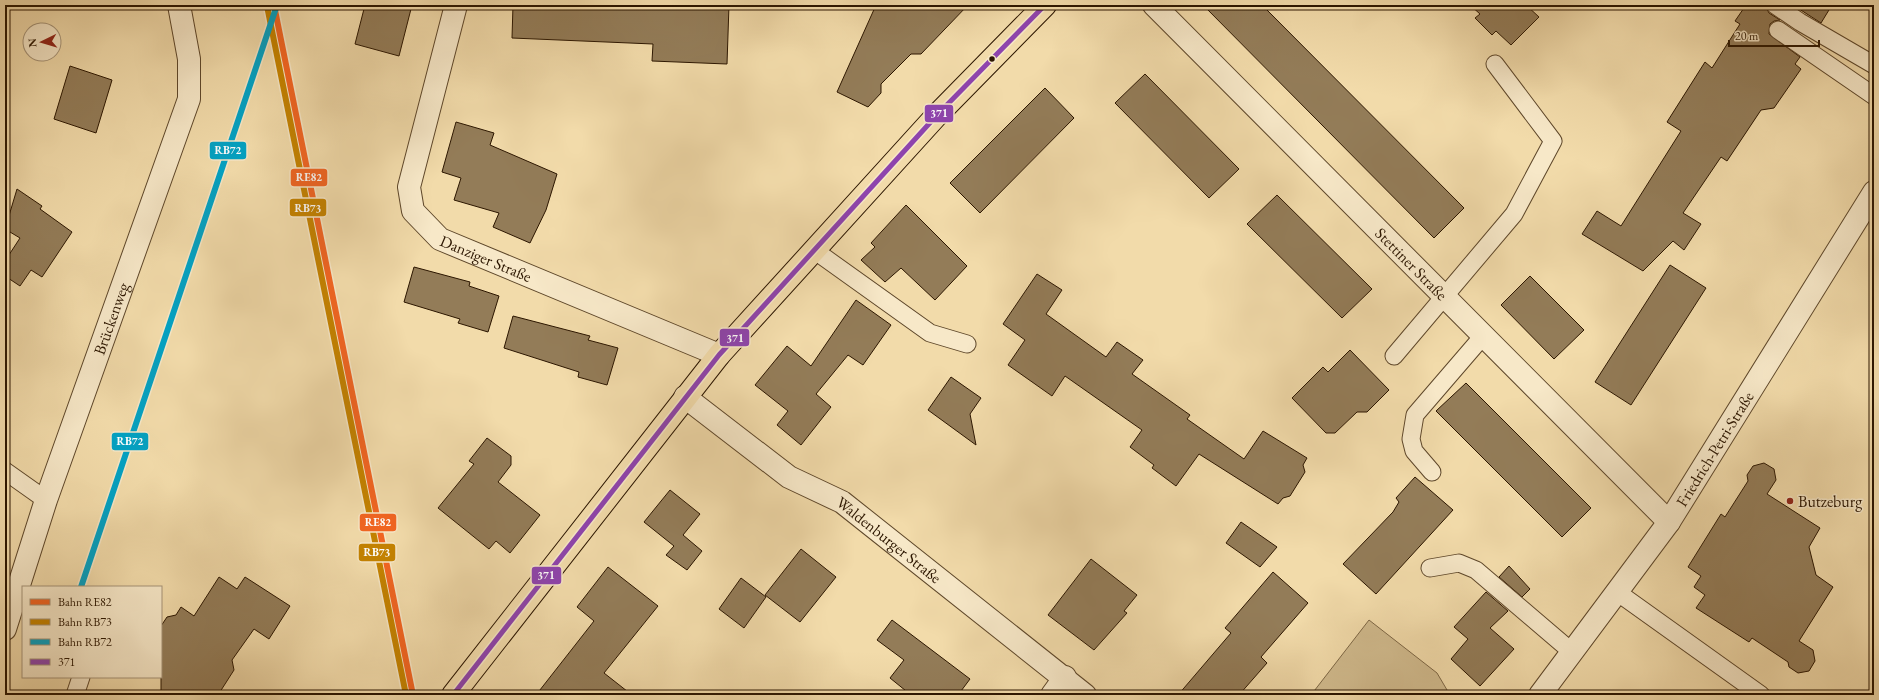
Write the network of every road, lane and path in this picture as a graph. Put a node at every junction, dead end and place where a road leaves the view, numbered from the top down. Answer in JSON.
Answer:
{"nodes":[{"id":1,"x":179,"y":5,"type":"edge"},
{"id":2,"x":456,"y":5,"type":"edge"},
{"id":3,"x":1045,"y":5,"type":"edge"},
{"id":4,"x":1154,"y":5,"type":"edge"},
{"id":5,"x":1775,"y":5,"type":"edge"},
{"id":6,"x":1778,"y":30,"type":"dead end"},
{"id":7,"x":1495,"y":64,"type":"dead end"},
{"id":8,"x":1874,"y":65,"type":"edge"},
{"id":9,"x":1874,"y":96,"type":"edge"},
{"id":10,"x":1874,"y":192,"type":"edge"},
{"id":11,"x":814,"y":250,"type":"junction"},
{"id":12,"x":1444,"y":296,"type":"junction"},
{"id":13,"x":1483,"y":336,"type":"junction"},
{"id":14,"x":967,"y":344,"type":"dead end"},
{"id":15,"x":719,"y":355,"type":"junction"},
{"id":16,"x":1394,"y":356,"type":"dead end"},
{"id":17,"x":685,"y":397,"type":"junction"},
{"id":18,"x":5,"y":471,"type":"edge"},
{"id":19,"x":1432,"y":472,"type":"dead end"},
{"id":20,"x":46,"y":500,"type":"junction"},
{"id":21,"x":1669,"y":522,"type":"junction"},
{"id":22,"x":1430,"y":568,"type":"dead end"},
{"id":23,"x":1617,"y":592,"type":"junction"},
{"id":24,"x":5,"y":629,"type":"edge"},
{"id":25,"x":1572,"y":652,"type":"junction"},
{"id":26,"x":1065,"y":677,"type":"junction"},
{"id":27,"x":81,"y":678,"type":"edge"},
{"id":28,"x":75,"y":695,"type":"edge"},
{"id":29,"x":453,"y":695,"type":"edge"},
{"id":30,"x":1052,"y":695,"type":"edge"},
{"id":31,"x":1086,"y":695,"type":"edge"},
{"id":32,"x":1540,"y":695,"type":"edge"},
{"id":33,"x":1761,"y":695,"type":"edge"}],
"edges":[{"from":1,"to":20,"type":"street","name":"Brückenweg"},
{"from":2,"to":15,"type":"street","name":"Danziger Straße"},
{"from":3,"to":11,"type":"main road"},
{"from":4,"to":12,"type":"street","name":"Stettiner Straße"},
{"from":5,"to":8,"type":"lane"},
{"from":6,"to":9,"type":"lane"},
{"from":7,"to":12,"type":"lane"},
{"from":10,"to":21,"type":"street","name":"Friedrich-Petri-Straße"},
{"from":11,"to":14,"type":"lane"},
{"from":11,"to":15,"type":"main road"},
{"from":12,"to":13,"type":"street","name":"Stettiner Straße"},
{"from":12,"to":16,"type":"lane"},
{"from":13,"to":19,"type":"lane"},
{"from":13,"to":21,"type":"street","name":"Stettiner Straße"},
{"from":15,"to":17,"type":"main road"},
{"from":17,"to":26,"type":"street","name":"Waldenburger Straße"},
{"from":17,"to":29,"type":"main road"},
{"from":18,"to":20,"type":"lane"},
{"from":20,"to":24,"type":"street","name":"Brückenweg"},
{"from":21,"to":23,"type":"street","name":"Friedrich-Petri-Straße"},
{"from":22,"to":25,"type":"lane"},
{"from":23,"to":25,"type":"street","name":"Friedrich-Petri-Straße"},
{"from":23,"to":33,"type":"lane"},
{"from":25,"to":32,"type":"street","name":"Friedrich-Petri-Straße"},
{"from":26,"to":30,"type":"street"},
{"from":26,"to":31,"type":"street","name":"Waldenburger Straße"},
{"from":27,"to":28,"type":"lane"}]}
